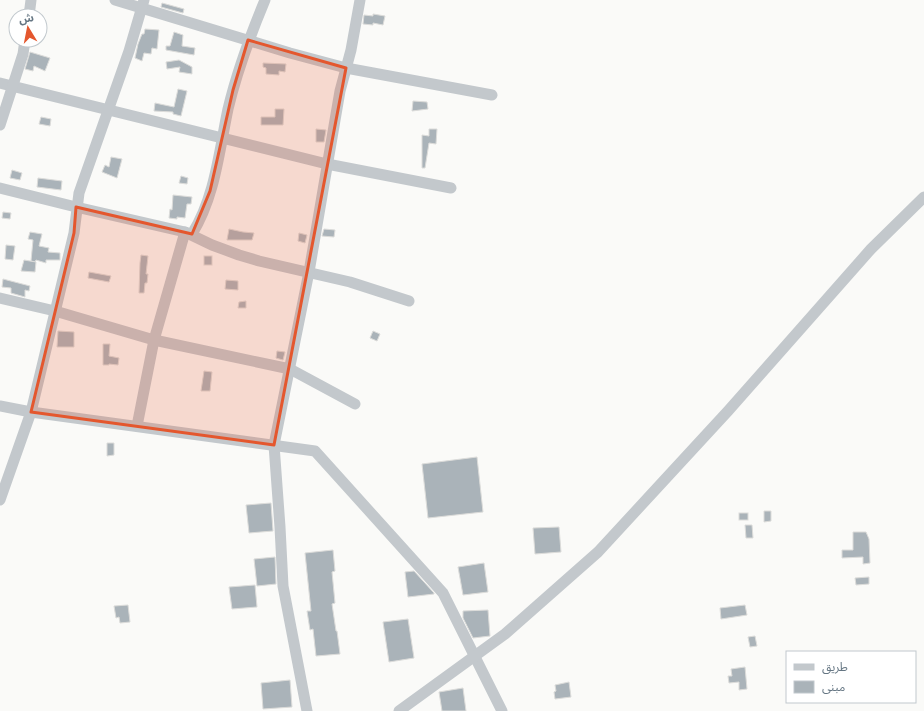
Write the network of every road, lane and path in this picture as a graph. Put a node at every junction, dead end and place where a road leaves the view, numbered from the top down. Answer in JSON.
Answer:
{"nodes":[{"id":1,"x":115,"y":0,"type":"edge"},
{"id":2,"x":265,"y":0,"type":"edge"},
{"id":3,"x":360,"y":0,"type":"edge"},
{"id":4,"x":143,"y":4,"type":"edge"},
{"id":5,"x":248,"y":40,"type":"junction"},
{"id":6,"x":24,"y":48,"type":"edge"},
{"id":7,"x":346,"y":68,"type":"junction"},
{"id":8,"x":0,"y":83,"type":"edge"},
{"id":9,"x":12,"y":86,"type":"junction"},
{"id":10,"x":492,"y":95,"type":"dead end"},
{"id":11,"x":110,"y":109,"type":"junction"},
{"id":12,"x":0,"y":125,"type":"edge"},
{"id":13,"x":222,"y":138,"type":"junction"},
{"id":14,"x":327,"y":164,"type":"junction"},
{"id":15,"x":0,"y":188,"type":"edge"},
{"id":16,"x":451,"y":188,"type":"dead end"},
{"id":17,"x":924,"y":197,"type":"edge"},
{"id":18,"x":76,"y":207,"type":"junction"},
{"id":19,"x":188,"y":233,"type":"junction"},
{"id":20,"x":309,"y":272,"type":"junction"},
{"id":21,"x":0,"y":298,"type":"edge"},
{"id":22,"x":409,"y":301,"type":"dead end"},
{"id":23,"x":54,"y":311,"type":"junction"},
{"id":24,"x":154,"y":340,"type":"junction"},
{"id":25,"x":290,"y":369,"type":"junction"},
{"id":26,"x":355,"y":404,"type":"dead end"},
{"id":27,"x":0,"y":406,"type":"edge"},
{"id":28,"x":31,"y":412,"type":"junction"},
{"id":29,"x":137,"y":426,"type":"junction"},
{"id":30,"x":274,"y":445,"type":"junction"},
{"id":31,"x":0,"y":500,"type":"edge"},
{"id":32,"x":474,"y":656,"type":"junction"},
{"id":33,"x":307,"y":711,"type":"edge"},
{"id":34,"x":399,"y":711,"type":"edge"},
{"id":35,"x":502,"y":711,"type":"edge"}],
"edges":[{"from":1,"to":4,"type":"street"},
{"from":2,"to":5,"type":"street"},
{"from":3,"to":7,"type":"street"},
{"from":4,"to":5,"type":"street"},
{"from":4,"to":11,"type":"street"},
{"from":5,"to":7,"type":"street"},
{"from":5,"to":13,"type":"street"},
{"from":6,"to":9,"type":"street"},
{"from":7,"to":10,"type":"street"},
{"from":7,"to":14,"type":"street"},
{"from":8,"to":9,"type":"street"},
{"from":9,"to":11,"type":"street"},
{"from":9,"to":12,"type":"street"},
{"from":11,"to":13,"type":"street"},
{"from":11,"to":18,"type":"street"},
{"from":13,"to":14,"type":"street"},
{"from":13,"to":19,"type":"street"},
{"from":14,"to":16,"type":"street"},
{"from":14,"to":20,"type":"street"},
{"from":15,"to":18,"type":"street"},
{"from":17,"to":32,"type":"street"},
{"from":18,"to":19,"type":"street"},
{"from":18,"to":23,"type":"street"},
{"from":19,"to":20,"type":"street"},
{"from":19,"to":24,"type":"street"},
{"from":20,"to":22,"type":"street"},
{"from":20,"to":25,"type":"street"},
{"from":21,"to":23,"type":"street"},
{"from":23,"to":24,"type":"street"},
{"from":23,"to":28,"type":"street"},
{"from":24,"to":25,"type":"street"},
{"from":24,"to":29,"type":"street"},
{"from":25,"to":26,"type":"street"},
{"from":25,"to":30,"type":"street"},
{"from":27,"to":28,"type":"street"},
{"from":28,"to":29,"type":"street"},
{"from":28,"to":31,"type":"street"},
{"from":29,"to":30,"type":"street"},
{"from":30,"to":32,"type":"street"},
{"from":30,"to":33,"type":"street"},
{"from":32,"to":34,"type":"street"},
{"from":32,"to":35,"type":"street"}]}
